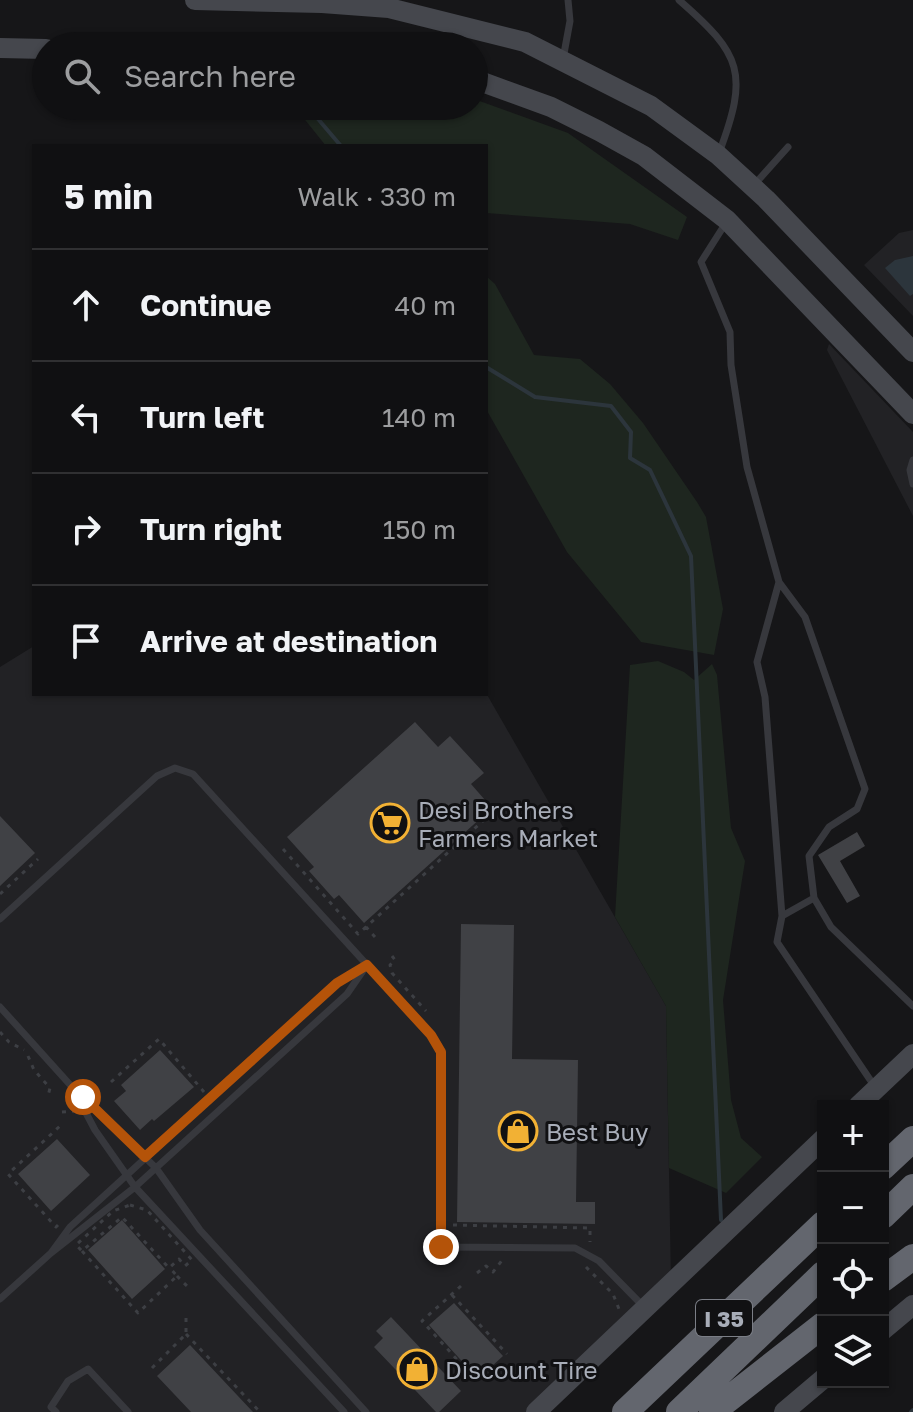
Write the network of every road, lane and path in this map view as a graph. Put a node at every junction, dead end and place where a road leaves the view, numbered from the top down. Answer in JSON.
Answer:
{"nodes":[{"id":1,"x":195,"y":0,"type":"edge"},
{"id":2,"x":568,"y":0,"type":"edge"},
{"id":3,"x":679,"y":0,"type":"edge"},
{"id":4,"x":485,"y":32,"type":"edge"},
{"id":5,"x":488,"y":33,"type":"edge"},
{"id":6,"x":0,"y":48,"type":"edge"},
{"id":7,"x":32,"y":49,"type":"edge"},
{"id":8,"x":562,"y":61,"type":"junction"},
{"id":9,"x":488,"y":84,"type":"edge"},
{"id":10,"x":788,"y":147,"type":"dead end"},
{"id":11,"x":718,"y":155,"type":"junction"},
{"id":12,"x":752,"y":187,"type":"junction"},
{"id":13,"x":727,"y":220,"type":"junction"},
{"id":14,"x":913,"y":352,"type":"edge"},
{"id":15,"x":913,"y":414,"type":"edge"},
{"id":16,"x":913,"y":460,"type":"edge"},
{"id":17,"x":913,"y":484,"type":"edge"},
{"id":18,"x":779,"y":582,"type":"junction"},
{"id":19,"x":496,"y":809,"type":"dead end"},
{"id":20,"x":283,"y":849,"type":"dead end"},
{"id":21,"x":38,"y":859,"type":"dead end"},
{"id":22,"x":0,"y":894,"type":"edge"},
{"id":23,"x":814,"y":898,"type":"junction"},
{"id":24,"x":782,"y":916,"type":"junction"},
{"id":25,"x":0,"y":919,"type":"edge"},
{"id":26,"x":366,"y":927,"type":"junction"},
{"id":27,"x":375,"y":937,"type":"dead end"},
{"id":28,"x":392,"y":956,"type":"dead end"},
{"id":29,"x":367,"y":965,"type":"junction"},
{"id":30,"x":913,"y":1006,"type":"edge"},
{"id":31,"x":0,"y":1007,"type":"edge"},
{"id":32,"x":426,"y":1011,"type":"dead end"},
{"id":33,"x":0,"y":1032,"type":"edge"},
{"id":34,"x":913,"y":1054,"type":"edge"},
{"id":35,"x":111,"y":1082,"type":"dead end"},
{"id":36,"x":73,"y":1088,"type":"junction"},
{"id":37,"x":876,"y":1088,"type":"junction"},
{"id":38,"x":48,"y":1096,"type":"dead end"},
{"id":39,"x":864,"y":1100,"type":"edge"},
{"id":40,"x":194,"y":1101,"type":"dead end"},
{"id":41,"x":60,"y":1126,"type":"dead end"},
{"id":42,"x":913,"y":1139,"type":"edge"},
{"id":43,"x":817,"y":1145,"type":"edge"},
{"id":44,"x":145,"y":1157,"type":"junction"},
{"id":45,"x":889,"y":1161,"type":"edge"},
{"id":46,"x":156,"y":1168,"type":"junction"},
{"id":47,"x":127,"y":1174,"type":"junction"},
{"id":48,"x":135,"y":1187,"type":"junction"},
{"id":49,"x":913,"y":1187,"type":"edge"},
{"id":50,"x":889,"y":1210,"type":"edge"},
{"id":51,"x":67,"y":1217,"type":"dead end"},
{"id":52,"x":451,"y":1225,"type":"dead end"},
{"id":53,"x":480,"y":1226,"type":"junction"},
{"id":54,"x":817,"y":1230,"type":"edge"},
{"id":55,"x":480,"y":1236,"type":"dead end"},
{"id":56,"x":590,"y":1242,"type":"dead end"},
{"id":57,"x":82,"y":1251,"type":"junction"},
{"id":58,"x":51,"y":1253,"type":"junction"},
{"id":59,"x":913,"y":1257,"type":"edge"},
{"id":60,"x":503,"y":1259,"type":"dead end"},
{"id":61,"x":581,"y":1262,"type":"dead end"},
{"id":62,"x":169,"y":1268,"type":"junction"},
{"id":63,"x":477,"y":1273,"type":"dead end"},
{"id":64,"x":889,"y":1275,"type":"edge"},
{"id":65,"x":177,"y":1276,"type":"junction"},
{"id":66,"x":817,"y":1280,"type":"edge"},
{"id":67,"x":187,"y":1286,"type":"dead end"},
{"id":68,"x":461,"y":1286,"type":"dead end"},
{"id":69,"x":452,"y":1295,"type":"junction"},
{"id":70,"x":0,"y":1299,"type":"edge"},
{"id":71,"x":913,"y":1305,"type":"edge"},
{"id":72,"x":644,"y":1307,"type":"junction"},
{"id":73,"x":619,"y":1309,"type":"dead end"},
{"id":74,"x":186,"y":1317,"type":"dead end"},
{"id":75,"x":889,"y":1325,"type":"edge"},
{"id":76,"x":817,"y":1330,"type":"edge"},
{"id":77,"x":186,"y":1334,"type":"junction"},
{"id":78,"x":507,"y":1354,"type":"dead end"},
{"id":79,"x":152,"y":1368,"type":"dead end"},
{"id":80,"x":472,"y":1376,"type":"dead end"},
{"id":81,"x":817,"y":1384,"type":"edge"},
{"id":82,"x":56,"y":1412,"type":"edge"},
{"id":83,"x":128,"y":1412,"type":"edge"},
{"id":84,"x":260,"y":1412,"type":"edge"},
{"id":85,"x":344,"y":1412,"type":"edge"},
{"id":86,"x":366,"y":1412,"type":"edge"},
{"id":87,"x":536,"y":1412,"type":"edge"},
{"id":88,"x":625,"y":1412,"type":"edge"},
{"id":89,"x":679,"y":1412,"type":"edge"},
{"id":90,"x":712,"y":1412,"type":"edge"},
{"id":91,"x":784,"y":1412,"type":"edge"}],
"edges":[{"from":1,"to":4,"type":"main road"},
{"from":2,"to":8,"type":"lane"},
{"from":3,"to":11,"type":"lane"},
{"from":5,"to":8,"type":"main road"},
{"from":6,"to":7,"type":"main road"},
{"from":8,"to":11,"type":"main road"},
{"from":9,"to":13,"type":"main road"},
{"from":10,"to":12,"type":"lane"},
{"from":11,"to":12,"type":"main road"},
{"from":12,"to":14,"type":"main road"},
{"from":13,"to":15,"type":"main road"},
{"from":13,"to":18,"type":"lane"},
{"from":16,"to":17,"type":"lane"},
{"from":18,"to":23,"type":"lane"},
{"from":18,"to":24,"type":"lane"},
{"from":19,"to":26,"type":"path"},
{"from":20,"to":26,"type":"path"},
{"from":21,"to":22,"type":"path"},
{"from":23,"to":24,"type":"lane"},
{"from":23,"to":30,"type":"lane"},
{"from":24,"to":37,"type":"lane"},
{"from":25,"to":29,"type":"lane"},
{"from":26,"to":27,"type":"path"},
{"from":28,"to":32,"type":"path"},
{"from":29,"to":44,"type":"lane"},
{"from":29,"to":46,"type":"lane"},
{"from":29,"to":72,"type":"lane"},
{"from":31,"to":36,"type":"lane"},
{"from":33,"to":38,"type":"path"},
{"from":34,"to":37,"type":"main road"},
{"from":35,"to":40,"type":"path"},
{"from":36,"to":44,"type":"lane"},
{"from":36,"to":47,"type":"lane"},
{"from":37,"to":39,"type":"main road"},
{"from":41,"to":51,"type":"path"},
{"from":42,"to":45,"type":"highway"},
{"from":43,"to":72,"type":"main road"},
{"from":44,"to":46,"type":"lane"},
{"from":44,"to":47,"type":"lane"},
{"from":46,"to":48,"type":"lane"},
{"from":46,"to":86,"type":"lane"},
{"from":47,"to":48,"type":"lane"},
{"from":47,"to":58,"type":"lane"},
{"from":48,"to":58,"type":"lane"},
{"from":48,"to":85,"type":"lane"},
{"from":49,"to":50,"type":"highway"},
{"from":52,"to":53,"type":"path"},
{"from":53,"to":55,"type":"path"},
{"from":53,"to":56,"type":"path"},
{"from":54,"to":88,"type":"highway","number":"I 35"},
{"from":57,"to":62,"type":"path"},
{"from":57,"to":62,"type":"path"},
{"from":57,"to":65,"type":"path"},
{"from":58,"to":70,"type":"lane"},
{"from":59,"to":64,"type":"highway"},
{"from":60,"to":63,"type":"path"},
{"from":61,"to":73,"type":"path"},
{"from":62,"to":65,"type":"path"},
{"from":65,"to":67,"type":"path"},
{"from":66,"to":89,"type":"highway","number":"I 35"},
{"from":68,"to":69,"type":"path"},
{"from":69,"to":78,"type":"path"},
{"from":69,"to":80,"type":"path"},
{"from":71,"to":75,"type":"main road"},
{"from":72,"to":87,"type":"main road"},
{"from":74,"to":77,"type":"path"},
{"from":76,"to":90,"type":"highway"},
{"from":77,"to":79,"type":"path"},
{"from":77,"to":84,"type":"path"},
{"from":81,"to":91,"type":"main road"},
{"from":82,"to":83,"type":"lane"}]}
